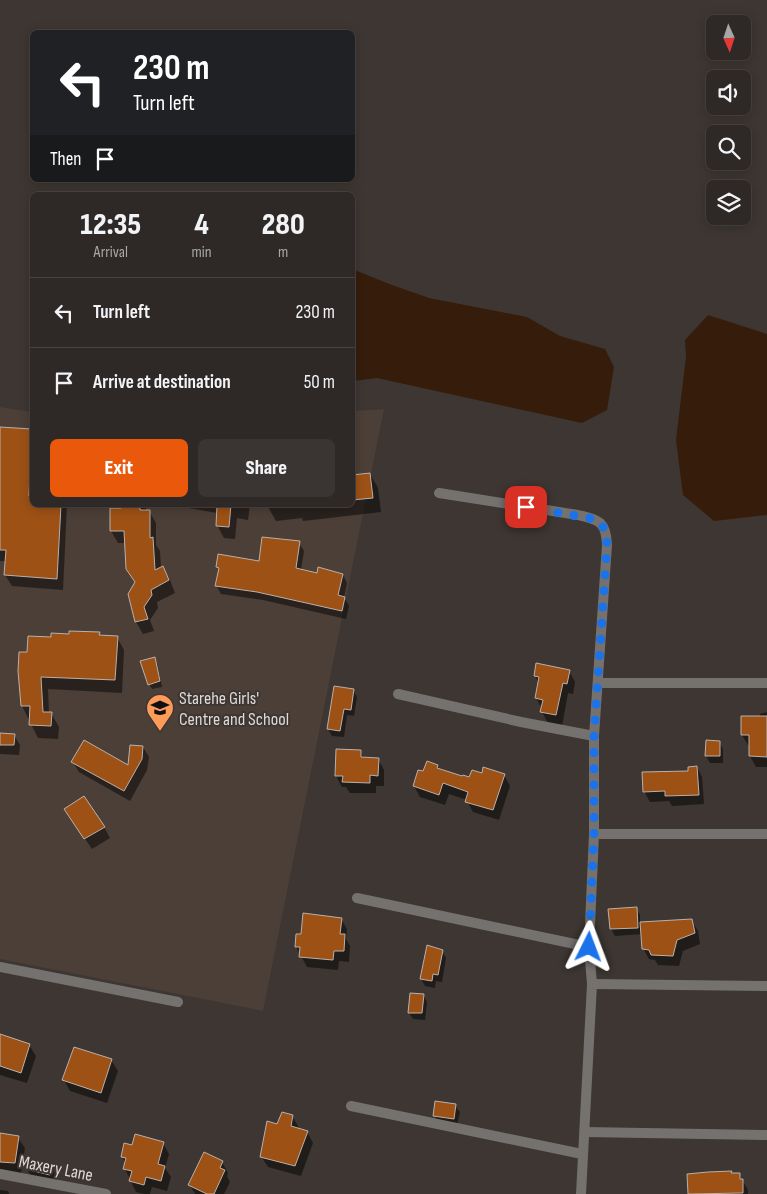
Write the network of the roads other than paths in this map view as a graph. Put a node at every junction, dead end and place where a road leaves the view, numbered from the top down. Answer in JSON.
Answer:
{"nodes":[{"id":1,"x":439,"y":493,"type":"dead end"},
{"id":2,"x":598,"y":683,"type":"junction"},
{"id":3,"x":767,"y":683,"type":"edge"},
{"id":4,"x":398,"y":694,"type":"dead end"},
{"id":5,"x":594,"y":736,"type":"junction"},
{"id":6,"x":594,"y":834,"type":"junction"},
{"id":7,"x":767,"y":834,"type":"edge"},
{"id":8,"x":357,"y":898,"type":"dead end"},
{"id":9,"x":589,"y":947,"type":"junction"},
{"id":10,"x":0,"y":967,"type":"edge"},
{"id":11,"x":592,"y":984,"type":"junction"},
{"id":12,"x":767,"y":986,"type":"edge"},
{"id":13,"x":178,"y":1002,"type":"dead end"},
{"id":14,"x":351,"y":1106,"type":"dead end"},
{"id":15,"x":585,"y":1132,"type":"junction"},
{"id":16,"x":767,"y":1135,"type":"edge"},
{"id":17,"x":582,"y":1154,"type":"junction"},
{"id":18,"x":0,"y":1174,"type":"edge"},
{"id":19,"x":106,"y":1194,"type":"edge"},
{"id":20,"x":581,"y":1194,"type":"edge"}],
"edges":[{"from":1,"to":2,"type":"street"},
{"from":2,"to":3,"type":"street"},
{"from":2,"to":5,"type":"street"},
{"from":4,"to":5,"type":"street"},
{"from":5,"to":6,"type":"street"},
{"from":6,"to":7,"type":"street"},
{"from":6,"to":9,"type":"street"},
{"from":8,"to":9,"type":"street"},
{"from":9,"to":11,"type":"street"},
{"from":10,"to":13,"type":"street"},
{"from":11,"to":12,"type":"street"},
{"from":11,"to":15,"type":"street"},
{"from":14,"to":17,"type":"street"},
{"from":15,"to":16,"type":"street"},
{"from":15,"to":17,"type":"street"},
{"from":17,"to":20,"type":"street"},
{"from":18,"to":19,"type":"street","name":"Maxery Lane"}]}
